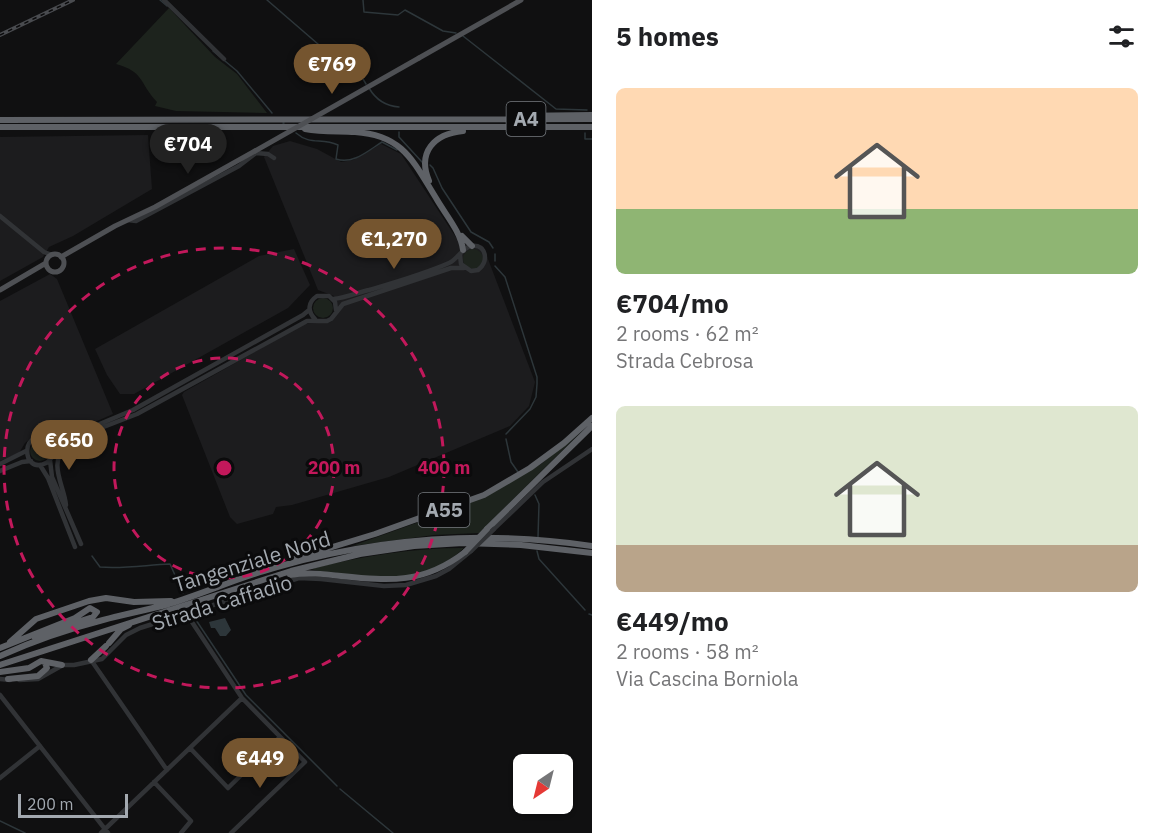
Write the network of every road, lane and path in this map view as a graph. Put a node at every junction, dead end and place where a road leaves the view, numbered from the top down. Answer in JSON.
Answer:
{"nodes":[{"id":1,"x":164,"y":0,"type":"edge"},
{"id":2,"x":521,"y":0,"type":"edge"},
{"id":3,"x":224,"y":59,"type":"dead end"},
{"id":4,"x":592,"y":117,"type":"edge"},
{"id":5,"x":0,"y":120,"type":"edge"},
{"id":6,"x":290,"y":126,"type":"junction"},
{"id":7,"x":0,"y":127,"type":"edge"},
{"id":8,"x":592,"y":128,"type":"edge"},
{"id":9,"x":494,"y":129,"type":"junction"},
{"id":10,"x":274,"y":158,"type":"dead end"},
{"id":11,"x":179,"y":193,"type":"junction"},
{"id":12,"x":176,"y":200,"type":"junction"},
{"id":13,"x":0,"y":216,"type":"edge"},
{"id":14,"x":128,"y":220,"type":"junction"},
{"id":15,"x":472,"y":246,"type":"junction"},
{"id":16,"x":462,"y":253,"type":"junction"},
{"id":17,"x":49,"y":259,"type":"junction"},
{"id":18,"x":63,"y":259,"type":"junction"},
{"id":19,"x":464,"y":268,"type":"junction"},
{"id":20,"x":50,"y":270,"type":"junction"},
{"id":21,"x":35,"y":271,"type":"junction"},
{"id":22,"x":0,"y":290,"type":"edge"},
{"id":23,"x":333,"y":299,"type":"junction"},
{"id":24,"x":309,"y":310,"type":"junction"},
{"id":25,"x":336,"y":311,"type":"junction"},
{"id":26,"x":317,"y":321,"type":"junction"},
{"id":27,"x":592,"y":418,"type":"edge"},
{"id":28,"x":592,"y":426,"type":"edge"},
{"id":29,"x":82,"y":436,"type":"junction"},
{"id":30,"x":49,"y":442,"type":"junction"},
{"id":31,"x":592,"y":449,"type":"edge"},
{"id":32,"x":26,"y":452,"type":"junction"},
{"id":33,"x":53,"y":452,"type":"junction"},
{"id":34,"x":50,"y":460,"type":"junction"},
{"id":35,"x":31,"y":461,"type":"junction"},
{"id":36,"x":0,"y":464,"type":"edge"},
{"id":37,"x":40,"y":465,"type":"junction"},
{"id":38,"x":0,"y":471,"type":"edge"},
{"id":39,"x":67,"y":508,"type":"junction"},
{"id":40,"x":491,"y":529,"type":"junction"},
{"id":41,"x":81,"y":544,"type":"dead end"},
{"id":42,"x":592,"y":546,"type":"edge"},
{"id":43,"x":75,"y":548,"type":"dead end"},
{"id":44,"x":468,"y":551,"type":"junction"},
{"id":45,"x":592,"y":553,"type":"edge"},
{"id":46,"x":277,"y":567,"type":"junction"},
{"id":47,"x":260,"y":581,"type":"junction"},
{"id":48,"x":177,"y":601,"type":"junction"},
{"id":49,"x":169,"y":610,"type":"junction"},
{"id":50,"x":186,"y":613,"type":"junction"},
{"id":51,"x":124,"y":615,"type":"junction"},
{"id":52,"x":96,"y":616,"type":"junction"},
{"id":53,"x":1,"y":648,"type":"edge"},
{"id":54,"x":16,"y":649,"type":"junction"},
{"id":55,"x":0,"y":656,"type":"edge"},
{"id":56,"x":91,"y":660,"type":"junction"},
{"id":57,"x":44,"y":662,"type":"junction"},
{"id":58,"x":0,"y":665,"type":"edge"},
{"id":59,"x":62,"y":665,"type":"junction"},
{"id":60,"x":0,"y":672,"type":"edge"},
{"id":61,"x":0,"y":679,"type":"edge"},
{"id":62,"x":8,"y":679,"type":"junction"},
{"id":63,"x":0,"y":695,"type":"edge"},
{"id":64,"x":242,"y":698,"type":"junction"},
{"id":65,"x":280,"y":737,"type":"junction"},
{"id":66,"x":40,"y":746,"type":"junction"},
{"id":67,"x":190,"y":748,"type":"junction"},
{"id":68,"x":167,"y":771,"type":"junction"},
{"id":69,"x":0,"y":778,"type":"edge"},
{"id":70,"x":154,"y":783,"type":"junction"},
{"id":71,"x":105,"y":832,"type":"edge"},
{"id":72,"x":181,"y":833,"type":"edge"},
{"id":73,"x":231,"y":833,"type":"edge"}],
"edges":[{"from":1,"to":3,"type":"street"},
{"from":2,"to":11,"type":"main road","bridge":true},
{"from":4,"to":5,"type":"highway"},
{"from":6,"to":7,"type":"highway","number":"A4"},
{"from":6,"to":9,"type":"highway","number":"A4"},
{"from":6,"to":16,"type":"highway"},
{"from":8,"to":9,"type":"highway","number":"A4"},
{"from":9,"to":15,"type":"highway"},
{"from":10,"to":12,"type":"street"},
{"from":11,"to":12,"type":"street"},
{"from":11,"to":14,"type":"main road"},
{"from":12,"to":14,"type":"street"},
{"from":13,"to":17,"type":"street"},
{"from":14,"to":18,"type":"main road"},
{"from":15,"to":16,"type":"street"},
{"from":15,"to":19,"type":"street"},
{"from":16,"to":19,"type":"street"},
{"from":16,"to":23,"type":"street"},
{"from":17,"to":18,"type":"main road"},
{"from":17,"to":20,"type":"main road"},
{"from":17,"to":21,"type":"main road"},
{"from":18,"to":20,"type":"main road"},
{"from":19,"to":25,"type":"street"},
{"from":20,"to":21,"type":"main road"},
{"from":21,"to":22,"type":"main road"},
{"from":23,"to":24,"type":"street"},
{"from":23,"to":25,"type":"street"},
{"from":24,"to":26,"type":"street"},
{"from":24,"to":30,"type":"street"},
{"from":25,"to":26,"type":"street"},
{"from":26,"to":29,"type":"street"},
{"from":27,"to":46,"type":"highway","number":"A55"},
{"from":28,"to":40,"type":"highway","number":"A55"},
{"from":29,"to":33,"type":"street"},
{"from":29,"to":39,"type":"street"},
{"from":30,"to":32,"type":"street"},
{"from":30,"to":33,"type":"street"},
{"from":31,"to":40,"type":"street"},
{"from":32,"to":35,"type":"street"},
{"from":32,"to":36,"type":"street"},
{"from":33,"to":34,"type":"street"},
{"from":34,"to":37,"type":"street"},
{"from":34,"to":39,"type":"street"},
{"from":35,"to":37,"type":"street"},
{"from":35,"to":38,"type":"street"},
{"from":37,"to":43,"type":"street"},
{"from":39,"to":41,"type":"street"},
{"from":40,"to":44,"type":"highway","number":"A55","bridge":true},
{"from":42,"to":46,"type":"highway","name":"Tangenziale Nord","number":"A55"},
{"from":44,"to":47,"type":"highway","number":"A55"},
{"from":44,"to":50,"type":"street","name":"Strada Caffadio"},
{"from":45,"to":47,"type":"highway","name":"Tangenziale Nord","number":"A55"},
{"from":46,"to":48,"type":"highway","name":"Tangenziale Nord","number":"A55"},
{"from":47,"to":49,"type":"highway","name":"Tangenziale Nord","number":"A55"},
{"from":48,"to":51,"type":"highway","name":"Tangenziale Nord","number":"A55"},
{"from":48,"to":53,"type":"highway"},
{"from":49,"to":56,"type":"highway"},
{"from":49,"to":58,"type":"highway","name":"Tangenziale Nord","number":"A55"},
{"from":50,"to":56,"type":"street","name":"Strada Caffadio"},
{"from":50,"to":64,"type":"street"},
{"from":51,"to":52,"type":"highway"},
{"from":51,"to":54,"type":"highway","name":"Tangenziale Nord","number":"A55"},
{"from":52,"to":53,"type":"highway"},
{"from":52,"to":54,"type":"highway"},
{"from":54,"to":55,"type":"highway"},
{"from":56,"to":59,"type":"street","name":"Strada Caffadio"},
{"from":56,"to":68,"type":"street"},
{"from":57,"to":59,"type":"highway"},
{"from":57,"to":60,"type":"highway"},
{"from":57,"to":62,"type":"highway"},
{"from":59,"to":62,"type":"street","name":"Strada Caffadio"},
{"from":61,"to":62,"type":"street","name":"Strada Caffadio"},
{"from":63,"to":66,"type":"street"},
{"from":64,"to":65,"type":"street"},
{"from":64,"to":67,"type":"street"},
{"from":65,"to":67,"type":"street"},
{"from":65,"to":73,"type":"street"},
{"from":66,"to":69,"type":"street"},
{"from":66,"to":71,"type":"street"},
{"from":67,"to":68,"type":"street"},
{"from":68,"to":70,"type":"street"},
{"from":70,"to":71,"type":"street"},
{"from":70,"to":72,"type":"street"}]}
